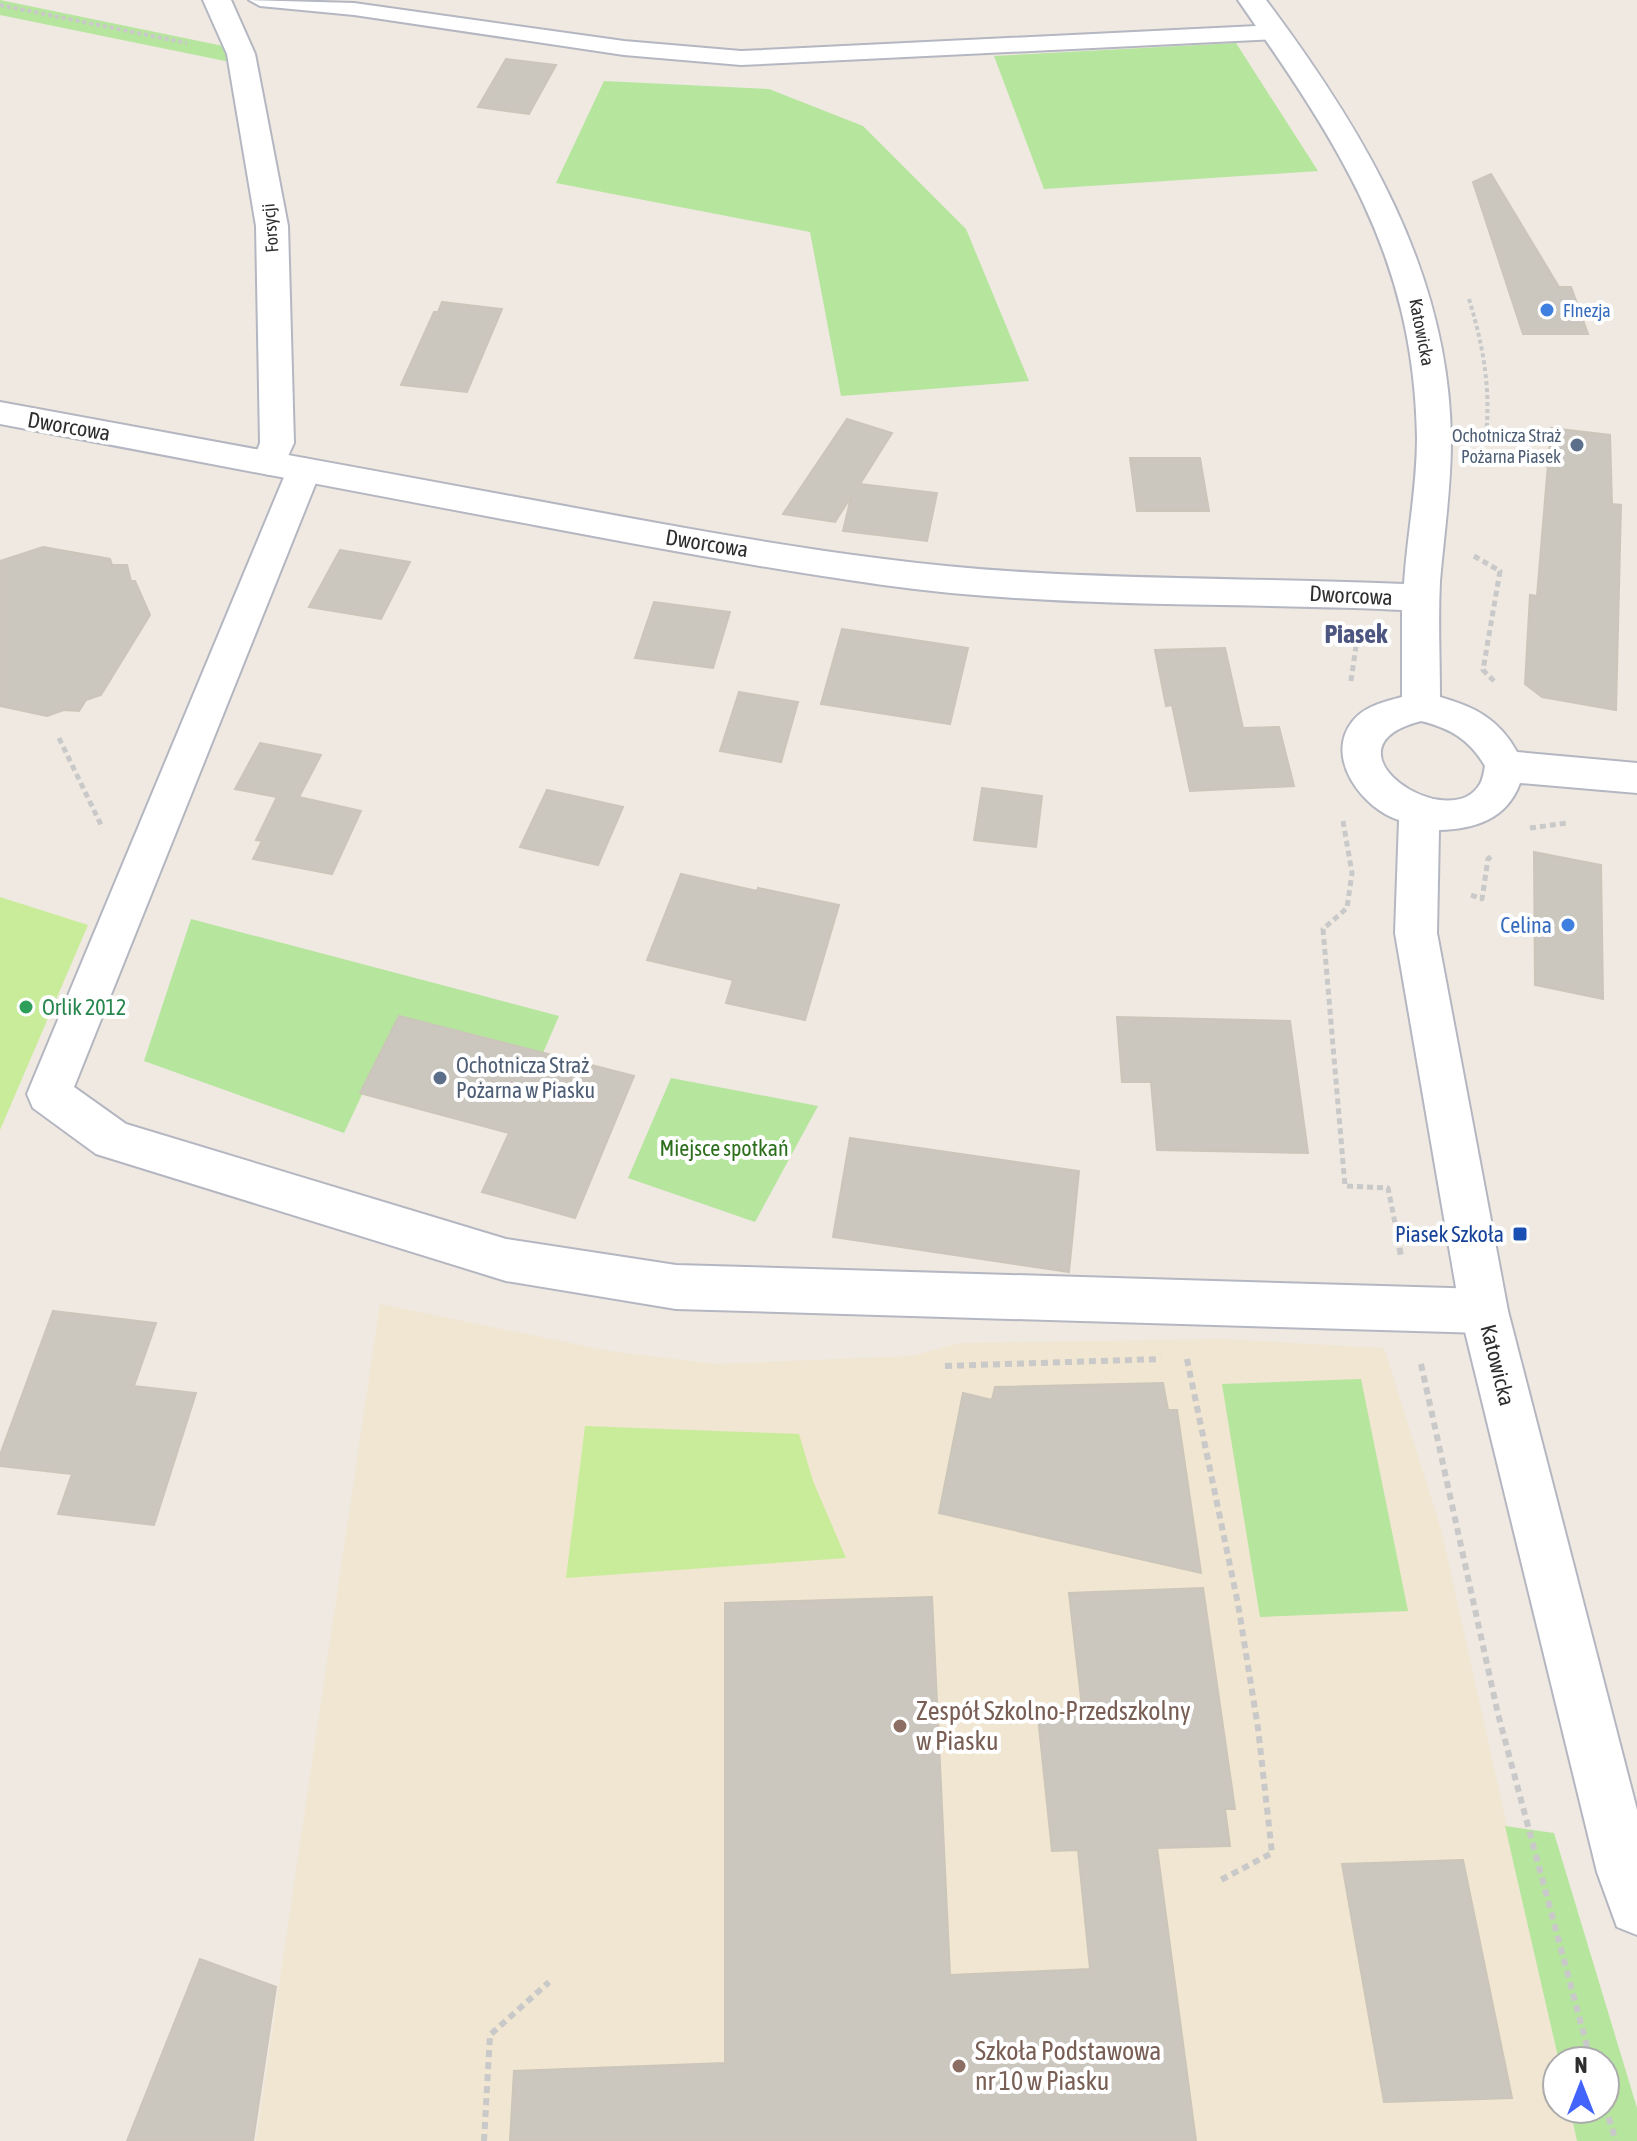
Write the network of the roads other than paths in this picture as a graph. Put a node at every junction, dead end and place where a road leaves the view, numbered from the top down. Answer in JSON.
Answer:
{"nodes":[{"id":1,"x":260,"y":0,"type":"edge"},
{"id":2,"x":1252,"y":0,"type":"edge"},
{"id":3,"x":223,"y":1,"type":"edge"},
{"id":4,"x":1277,"y":32,"type":"junction"},
{"id":5,"x":0,"y":413,"type":"edge"},
{"id":6,"x":286,"y":467,"type":"junction"},
{"id":7,"x":1421,"y":598,"type":"junction"},
{"id":8,"x":1421,"y":707,"type":"junction"},
{"id":9,"x":1505,"y":766,"type":"junction"},
{"id":10,"x":1637,"y":778,"type":"edge"},
{"id":11,"x":1419,"y":814,"type":"junction"},
{"id":12,"x":1484,"y":1311,"type":"junction"},
{"id":13,"x":1633,"y":1884,"type":"edge"}],
"edges":[{"from":1,"to":4,"type":"lane"},
{"from":2,"to":4,"type":"street","name":"Katowicka"},
{"from":3,"to":6,"type":"street","name":"Forsycji"},
{"from":4,"to":7,"type":"street","name":"Katowicka"},
{"from":5,"to":6,"type":"street","name":"Dworcowa"},
{"from":6,"to":7,"type":"street","name":"Dworcowa"},
{"from":6,"to":12,"type":"street","name":"Forsycji"},
{"from":7,"to":8,"type":"street","name":"Katowicka"},
{"from":8,"to":9,"type":"street"},
{"from":8,"to":11,"type":"street"},
{"from":9,"to":10,"type":"street"},
{"from":9,"to":11,"type":"street"},
{"from":11,"to":12,"type":"street","name":"Katowicka"},
{"from":12,"to":13,"type":"street","name":"Katowicka"}]}
